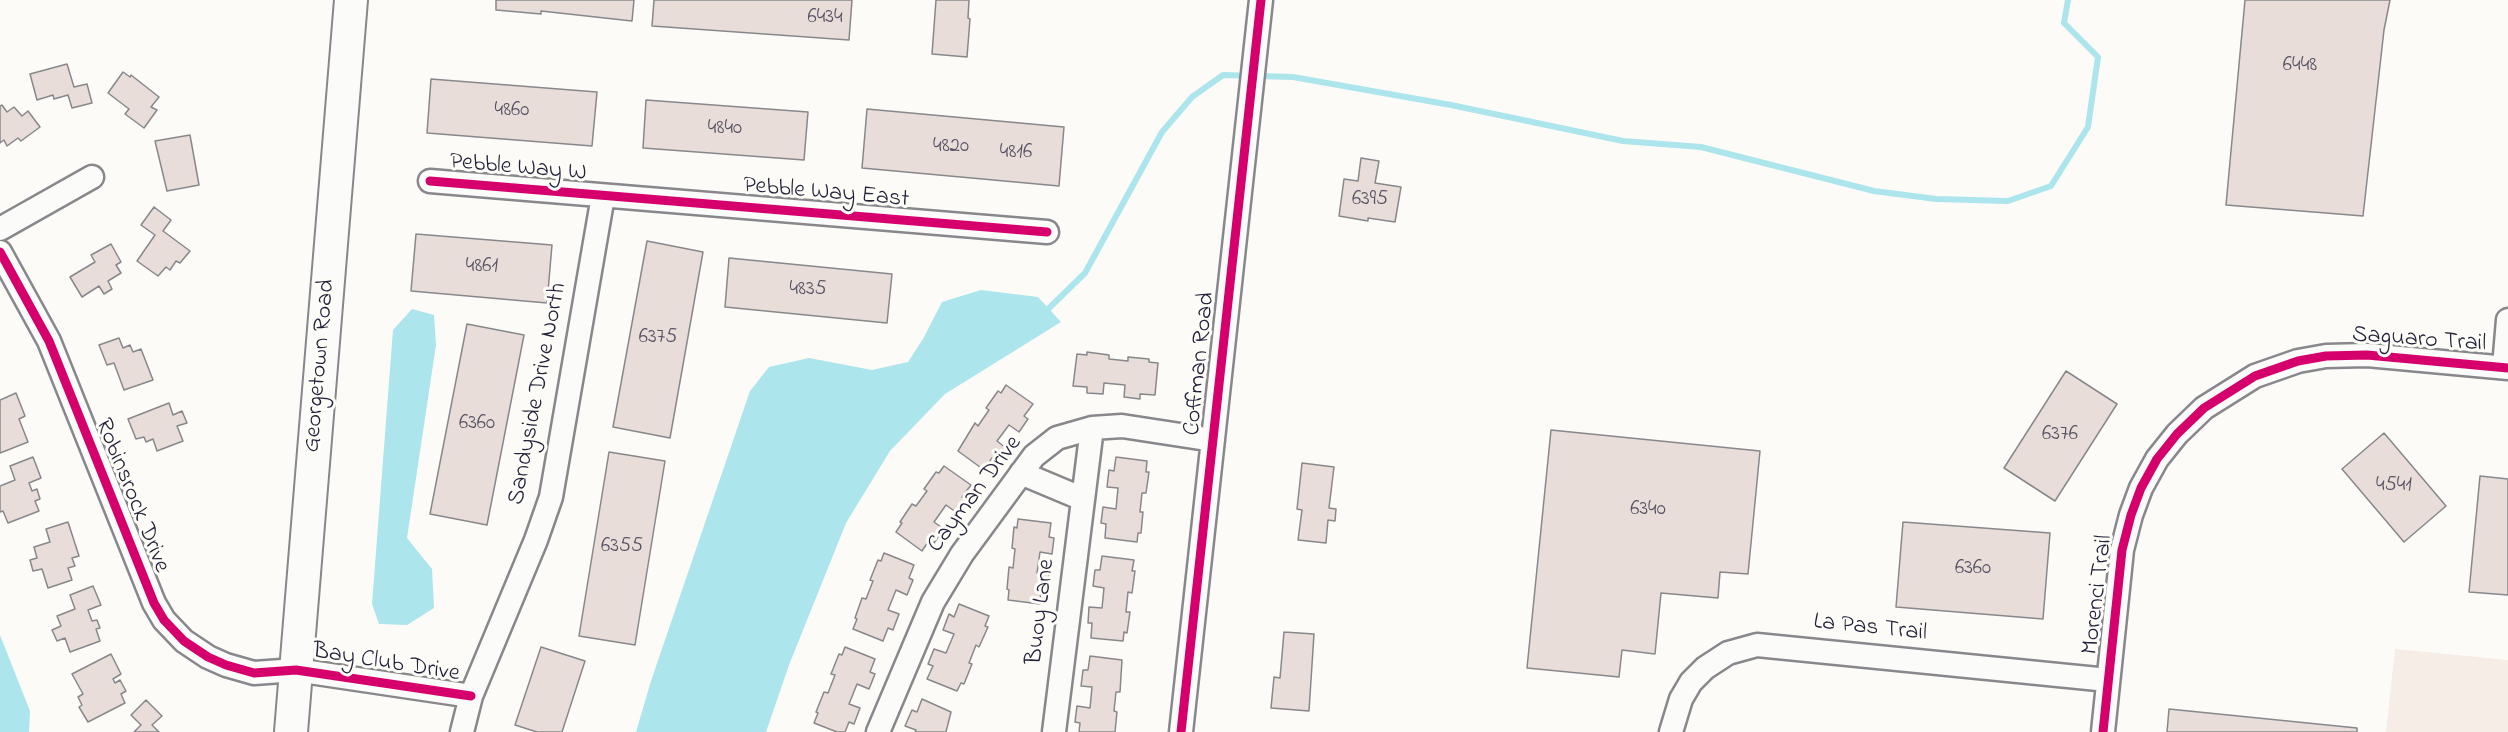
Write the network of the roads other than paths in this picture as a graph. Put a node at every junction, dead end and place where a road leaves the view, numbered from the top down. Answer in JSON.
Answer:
{"nodes":[{"id":1,"x":351,"y":0,"type":"edge"},
{"id":2,"x":1259,"y":7,"type":"edge"},
{"id":3,"x":92,"y":177,"type":"dead end"},
{"id":4,"x":430,"y":182,"type":"dead end"},
{"id":5,"x":603,"y":196,"type":"junction"},
{"id":6,"x":0,"y":229,"type":"edge"},
{"id":7,"x":1047,"y":232,"type":"dead end"},
{"id":8,"x":0,"y":252,"type":"edge"},
{"id":9,"x":2508,"y":321,"type":"edge"},
{"id":10,"x":2506,"y":367,"type":"edge"},
{"id":11,"x":2199,"y":414,"type":"joint"},
{"id":12,"x":1092,"y":428,"type":"junction"},
{"id":13,"x":1213,"y":440,"type":"junction"},
{"id":14,"x":1021,"y":473,"type":"junction"},
{"id":15,"x":1083,"y":499,"type":"junction"},
{"id":16,"x":296,"y":670,"type":"junction"},
{"id":17,"x":2109,"y":680,"type":"junction"},
{"id":18,"x":471,"y":696,"type":"junction"},
{"id":19,"x":291,"y":732,"type":"edge"},
{"id":20,"x":462,"y":732,"type":"edge"},
{"id":21,"x":878,"y":732,"type":"edge"},
{"id":22,"x":1053,"y":732,"type":"edge"},
{"id":23,"x":1181,"y":732,"type":"edge"},
{"id":24,"x":1671,"y":732,"type":"edge"},
{"id":25,"x":2103,"y":732,"type":"edge"}],
"edges":[{"from":1,"to":16,"type":"main road","name":"Georgetown Road"},
{"from":2,"to":13,"type":"street","name":"Coffman Road"},
{"from":3,"to":6,"type":"street"},
{"from":4,"to":5,"type":"street","name":"Pebble Way W"},
{"from":5,"to":7,"type":"street","name":"Pebble Way East"},
{"from":5,"to":18,"type":"street","name":"Sandyside Drive North"},
{"from":8,"to":16,"type":"street","name":"Robinsrock Drive"},
{"from":9,"to":10,"type":"street"},
{"from":10,"to":11,"type":"street","name":"Saguaro Trail"},
{"from":11,"to":17,"type":"street","name":"Morenci Trail"},
{"from":12,"to":13,"type":"street","name":"Cayman Drive"},
{"from":12,"to":14,"type":"street","name":"Cayman Drive"},
{"from":12,"to":15,"type":"street","name":"Buoy Lane"},
{"from":13,"to":23,"type":"street","name":"Coffman Road"},
{"from":14,"to":15,"type":"street"},
{"from":14,"to":21,"type":"street","name":"Cayman Drive"},
{"from":15,"to":22,"type":"street","name":"Buoy Lane"},
{"from":16,"to":18,"type":"street","name":"Bay Club Drive"},
{"from":16,"to":19,"type":"main road","name":"Georgetown Road"},
{"from":17,"to":24,"type":"street","name":"La Pas Trail"},
{"from":17,"to":25,"type":"street","name":"Morenci Trail"},
{"from":18,"to":20,"type":"street","name":"Sandyside Drive North"}]}
